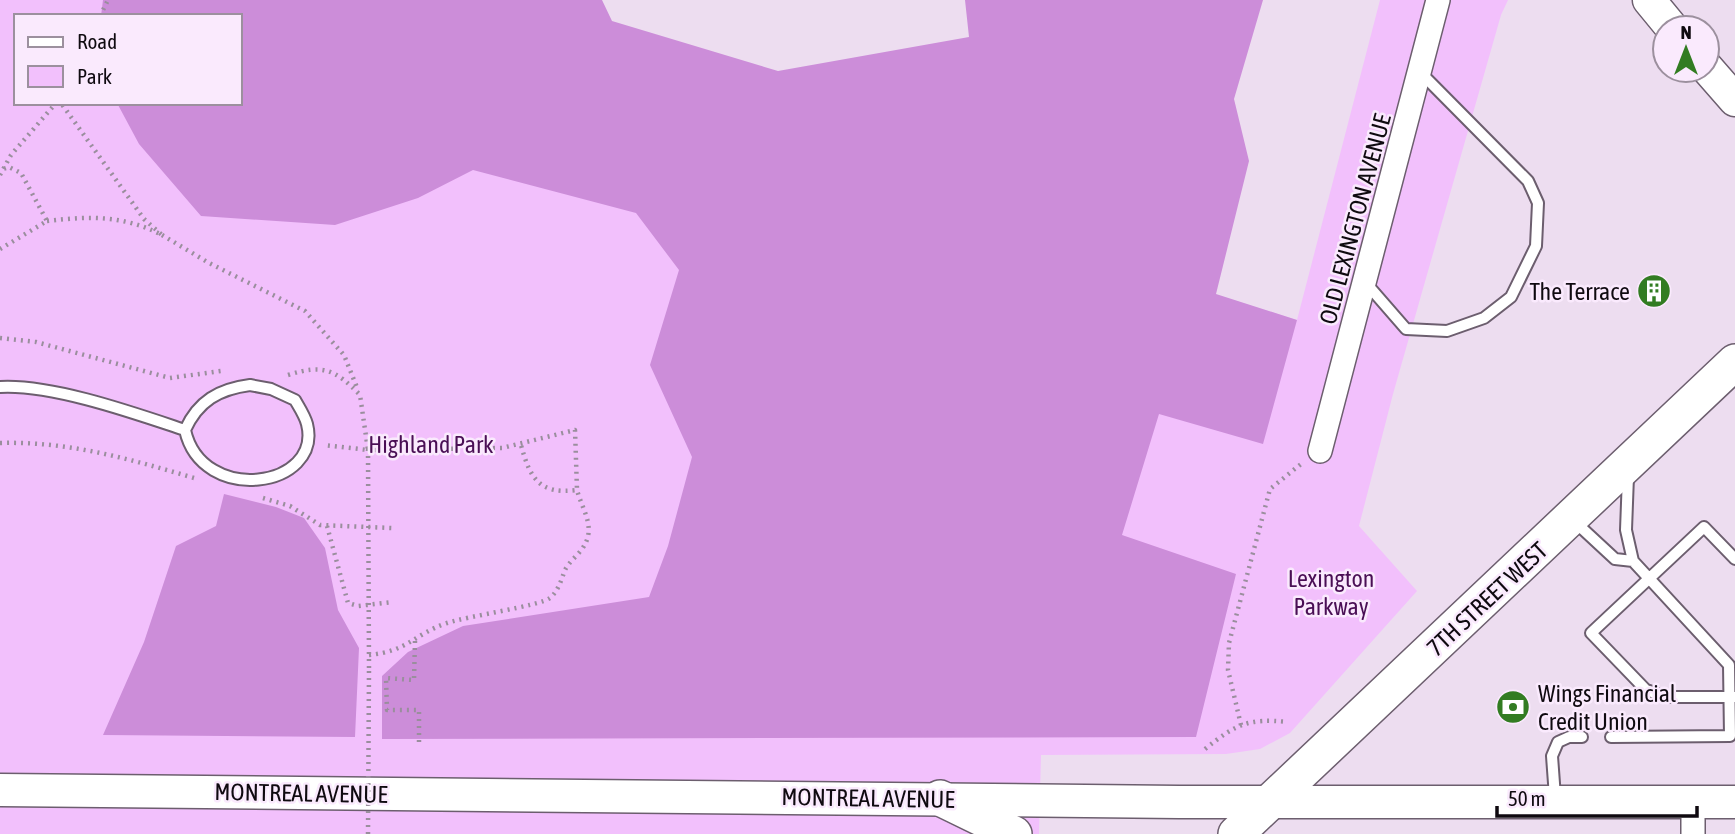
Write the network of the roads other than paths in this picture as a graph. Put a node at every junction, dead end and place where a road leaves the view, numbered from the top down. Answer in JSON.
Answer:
{"nodes":[{"id":1,"x":1438,"y":0,"type":"edge"},
{"id":2,"x":1649,"y":0,"type":"edge"},
{"id":3,"x":1660,"y":14,"type":"edge"},
{"id":4,"x":1420,"y":72,"type":"junction"},
{"id":5,"x":1721,"y":84,"type":"edge"},
{"id":6,"x":1735,"y":100,"type":"edge"},
{"id":7,"x":1365,"y":282,"type":"junction"},
{"id":8,"x":1735,"y":362,"type":"edge"},
{"id":9,"x":0,"y":387,"type":"edge"},
{"id":10,"x":185,"y":430,"type":"junction"},
{"id":11,"x":1320,"y":451,"type":"road end"},
{"id":12,"x":1629,"y":464,"type":"junction"},
{"id":13,"x":1572,"y":519,"type":"junction"},
{"id":14,"x":1735,"y":559,"type":"edge"},
{"id":15,"x":1633,"y":561,"type":"junction"},
{"id":16,"x":1649,"y":579,"type":"junction"},
{"id":17,"x":1732,"y":697,"type":"edge"},
{"id":18,"x":1582,"y":737,"type":"dead end"},
{"id":19,"x":1611,"y":737,"type":"dead end"},
{"id":20,"x":0,"y":790,"type":"edge"},
{"id":21,"x":940,"y":798,"type":"junction"},
{"id":22,"x":1271,"y":800,"type":"junction"},
{"id":23,"x":1555,"y":801,"type":"junction"},
{"id":24,"x":1693,"y":802,"type":"junction"},
{"id":25,"x":1735,"y":802,"type":"edge"},
{"id":26,"x":1014,"y":834,"type":"edge"},
{"id":27,"x":1236,"y":834,"type":"edge"},
{"id":28,"x":1693,"y":834,"type":"edge"}],
"edges":[{"from":1,"to":4,"type":"street","name":"OLD LEXINGTON AVENUE"},
{"from":2,"to":3,"type":"main road"},
{"from":4,"to":7,"type":"street","name":"OLD LEXINGTON AVENUE"},
{"from":4,"to":7,"type":"lane"},
{"from":5,"to":6,"type":"main road"},
{"from":7,"to":11,"type":"street","name":"OLD LEXINGTON AVENUE"},
{"from":8,"to":12,"type":"main road","name":"7TH STREET WEST"},
{"from":9,"to":10,"type":"lane"},
{"from":10,"to":10,"type":"lane"},
{"from":12,"to":13,"type":"main road","name":"7TH STREET WEST"},
{"from":12,"to":15,"type":"lane"},
{"from":13,"to":15,"type":"lane"},
{"from":13,"to":22,"type":"main road","name":"7TH STREET WEST"},
{"from":14,"to":16,"type":"lane"},
{"from":15,"to":16,"type":"lane"},
{"from":16,"to":17,"type":"lane"},
{"from":16,"to":17,"type":"lane"},
{"from":17,"to":19,"type":"lane"},
{"from":18,"to":23,"type":"lane"},
{"from":20,"to":21,"type":"main road","name":"MONTREAL AVENUE"},
{"from":21,"to":22,"type":"main road","name":"MONTREAL AVENUE"},
{"from":21,"to":26,"type":"main road"},
{"from":22,"to":23,"type":"main road","name":"MONTREAL AVENUE"},
{"from":22,"to":27,"type":"main road","name":"7TH STREET WEST"},
{"from":23,"to":24,"type":"main road","name":"MONTREAL AVENUE"},
{"from":24,"to":25,"type":"main road","name":"MONTREAL AVENUE"},
{"from":24,"to":28,"type":"street"}]}
